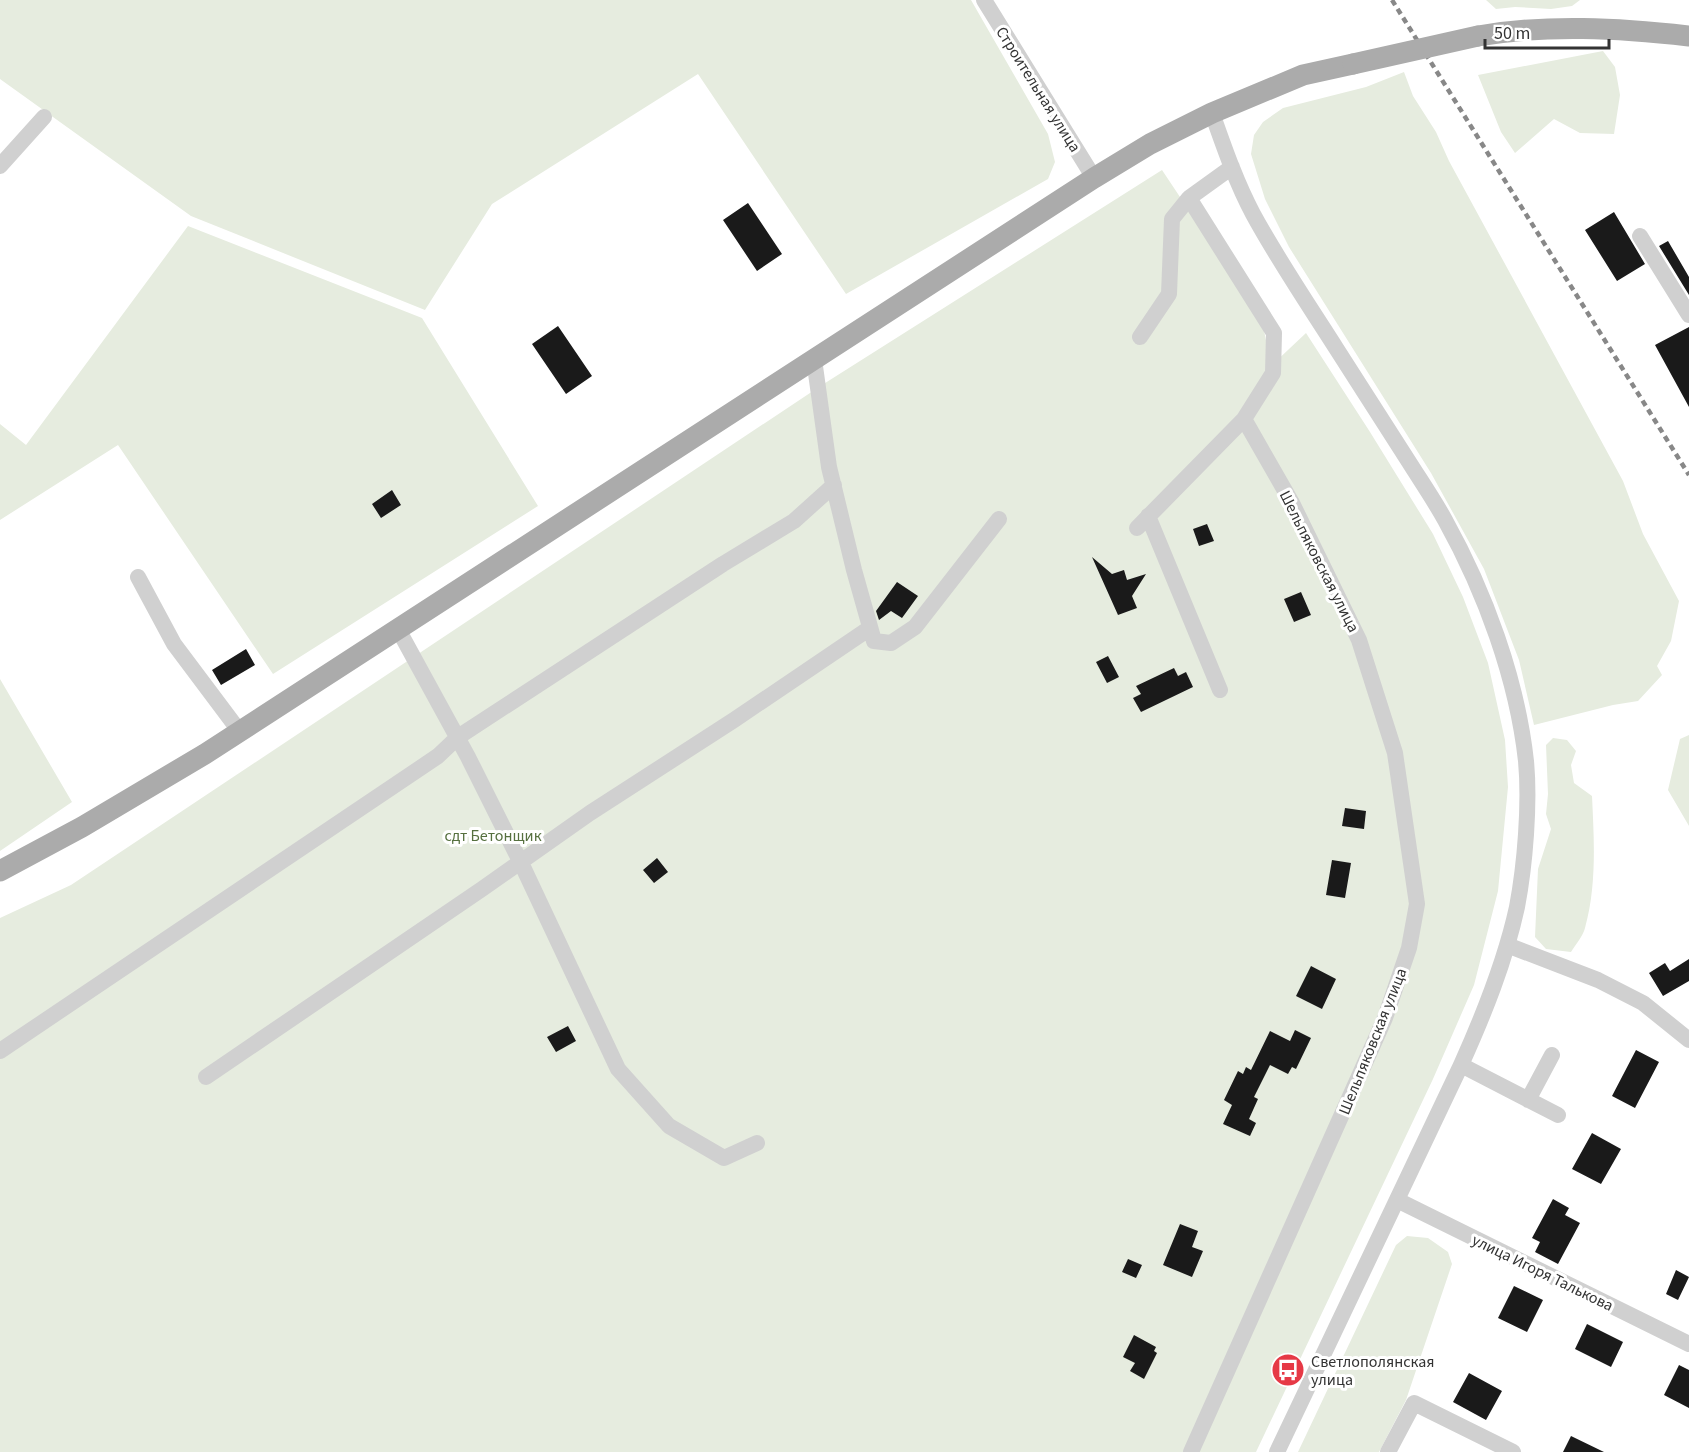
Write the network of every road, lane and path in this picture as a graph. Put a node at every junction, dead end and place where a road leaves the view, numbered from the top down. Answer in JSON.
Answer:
{"nodes":[{"id":1,"x":984,"y":0,"type":"edge"},
{"id":2,"x":1689,"y":36,"type":"edge"},
{"id":3,"x":1212,"y":113,"type":"junction"},
{"id":4,"x":44,"y":117,"type":"dead end"},
{"id":5,"x":0,"y":166,"type":"edge"},
{"id":6,"x":1232,"y":167,"type":"junction"},
{"id":7,"x":1094,"y":178,"type":"junction"},
{"id":8,"x":1189,"y":198,"type":"junction"},
{"id":9,"x":1640,"y":236,"type":"dead end"},
{"id":10,"x":1689,"y":315,"type":"edge"},
{"id":11,"x":1140,"y":337,"type":"dead end"},
{"id":12,"x":814,"y":359,"type":"junction"},
{"id":13,"x":1244,"y":419,"type":"junction"},
{"id":14,"x":834,"y":485,"type":"junction"},
{"id":15,"x":999,"y":519,"type":"dead end"},
{"id":16,"x":138,"y":577,"type":"dead end"},
{"id":17,"x":870,"y":628,"type":"junction"},
{"id":18,"x":398,"y":629,"type":"junction"},
{"id":19,"x":1220,"y":690,"type":"dead end"},
{"id":20,"x":240,"y":732,"type":"junction"},
{"id":21,"x":458,"y":737,"type":"junction"},
{"id":22,"x":520,"y":862,"type":"junction"},
{"id":23,"x":0,"y":871,"type":"edge"},
{"id":24,"x":1507,"y":945,"type":"junction"},
{"id":25,"x":1689,"y":1040,"type":"edge"},
{"id":26,"x":0,"y":1052,"type":"edge"},
{"id":27,"x":1552,"y":1054,"type":"dead end"},
{"id":28,"x":1461,"y":1065,"type":"junction"},
{"id":29,"x":206,"y":1077,"type":"dead end"},
{"id":30,"x":1528,"y":1100,"type":"junction"},
{"id":31,"x":1558,"y":1115,"type":"dead end"},
{"id":32,"x":757,"y":1143,"type":"dead end"},
{"id":33,"x":1397,"y":1200,"type":"junction"},
{"id":34,"x":1689,"y":1344,"type":"edge"},
{"id":35,"x":1191,"y":1452,"type":"edge"},
{"id":36,"x":1277,"y":1452,"type":"edge"},
{"id":37,"x":1388,"y":1452,"type":"edge"},
{"id":38,"x":1513,"y":1452,"type":"edge"}],
"edges":[{"from":1,"to":7,"type":"street","name":"Строительная улица"},
{"from":2,"to":3,"type":"main road","bridge":true},
{"from":3,"to":6,"type":"street"},
{"from":3,"to":7,"type":"main road"},
{"from":4,"to":5,"type":"street"},
{"from":6,"to":8,"type":"street"},
{"from":6,"to":24,"type":"street"},
{"from":7,"to":12,"type":"main road"},
{"from":8,"to":11,"type":"street"},
{"from":8,"to":13,"type":"street"},
{"from":9,"to":10,"type":"street"},
{"from":12,"to":14,"type":"street"},
{"from":12,"to":18,"type":"main road"},
{"from":13,"to":19,"type":"street"},
{"from":13,"to":35,"type":"street","name":"Шельпяковская улица"},
{"from":14,"to":17,"type":"street"},
{"from":14,"to":21,"type":"street"},
{"from":15,"to":17,"type":"street"},
{"from":16,"to":20,"type":"street"},
{"from":17,"to":22,"type":"street"},
{"from":18,"to":20,"type":"main road"},
{"from":18,"to":21,"type":"street"},
{"from":20,"to":23,"type":"main road"},
{"from":21,"to":22,"type":"street"},
{"from":21,"to":26,"type":"street"},
{"from":22,"to":29,"type":"street"},
{"from":22,"to":32,"type":"street"},
{"from":24,"to":25,"type":"street"},
{"from":24,"to":28,"type":"street"},
{"from":27,"to":30,"type":"street"},
{"from":28,"to":30,"type":"street"},
{"from":28,"to":33,"type":"street"},
{"from":30,"to":31,"type":"street"},
{"from":33,"to":34,"type":"street","name":"улица Игоря Талькова"},
{"from":33,"to":36,"type":"street"},
{"from":37,"to":38,"type":"street"}]}
